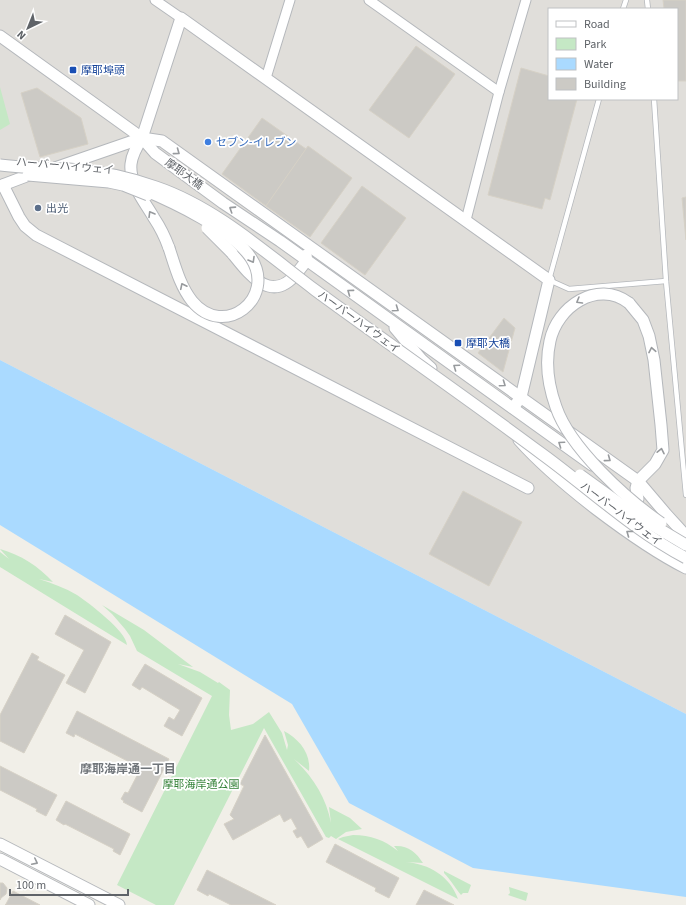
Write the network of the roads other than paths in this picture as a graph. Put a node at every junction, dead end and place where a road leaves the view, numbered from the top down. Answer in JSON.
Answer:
{"nodes":[{"id":1,"x":155,"y":0,"type":"edge"},
{"id":2,"x":290,"y":0,"type":"edge"},
{"id":3,"x":368,"y":0,"type":"edge"},
{"id":4,"x":526,"y":0,"type":"edge"},
{"id":5,"x":181,"y":18,"type":"junction"},
{"id":6,"x":0,"y":36,"type":"edge"},
{"id":7,"x":266,"y":78,"type":"junction"},
{"id":8,"x":499,"y":92,"type":"junction"},
{"id":9,"x":599,"y":100,"type":"edge"},
{"id":10,"x":654,"y":100,"type":"edge"},
{"id":11,"x":142,"y":138,"type":"junction"},
{"id":12,"x":0,"y":160,"type":"edge"},
{"id":13,"x":0,"y":165,"type":"edge"},
{"id":14,"x":0,"y":169,"type":"edge"},
{"id":15,"x":0,"y":172,"type":"edge"},
{"id":16,"x":222,"y":184,"type":"junction"},
{"id":17,"x":2,"y":186,"type":"edge"},
{"id":18,"x":466,"y":220,"type":"junction"},
{"id":19,"x":306,"y":260,"type":"junction"},
{"id":20,"x":549,"y":280,"type":"junction"},
{"id":21,"x":666,"y":281,"type":"junction"},
{"id":22,"x":385,"y":317,"type":"junction"},
{"id":23,"x":521,"y":397,"type":"junction"},
{"id":24,"x":513,"y":408,"type":"junction"},
{"id":25,"x":638,"y":481,"type":"junction"},
{"id":26,"x":528,"y":488,"type":"dead end"},
{"id":27,"x":686,"y":495,"type":"edge"},
{"id":28,"x":638,"y":499,"type":"junction"},
{"id":29,"x":686,"y":536,"type":"edge"},
{"id":30,"x":686,"y":539,"type":"edge"},
{"id":31,"x":686,"y":545,"type":"edge"},
{"id":32,"x":686,"y":554,"type":"edge"},
{"id":33,"x":686,"y":558,"type":"edge"},
{"id":34,"x":686,"y":568,"type":"edge"},
{"id":35,"x":0,"y":844,"type":"edge"},
{"id":36,"x":0,"y":859,"type":"edge"},
{"id":37,"x":89,"y":905,"type":"edge"},
{"id":38,"x":119,"y":905,"type":"edge"}],
"edges":[{"from":1,"to":5,"type":"street"},
{"from":2,"to":7,"type":"street"},
{"from":3,"to":8,"type":"street"},
{"from":4,"to":8,"type":"street"},
{"from":5,"to":7,"type":"street"},
{"from":5,"to":11,"type":"street"},
{"from":6,"to":11,"type":"street","name":"摩耶大橋"},
{"from":7,"to":18,"type":"street"},
{"from":8,"to":18,"type":"street"},
{"from":9,"to":20,"type":"lane"},
{"from":10,"to":21,"type":"lane"},
{"from":14,"to":11,"type":"street","one_way":true,"bridge":true},
{"from":11,"to":16,"type":"street","name":"摩耶大橋","one_way":true},
{"from":11,"to":17,"type":"street"},
{"from":19,"to":11,"type":"street","name":"摩耶大橋","one_way":true},
{"from":12,"to":31,"type":"street","name":"ハーバーハイウェイ","bridge":true},
{"from":13,"to":33,"type":"street","name":"ハーバーハイウェイ","bridge":true},
{"from":15,"to":19,"type":"street","bridge":true},
{"from":16,"to":19,"type":"street"},
{"from":16,"to":23,"type":"street","name":"摩耶大橋","one_way":true},
{"from":17,"to":26,"type":"street"},
{"from":18,"to":20,"type":"street"},
{"from":22,"to":19,"type":"street","name":"摩耶大橋","one_way":true},
{"from":20,"to":21,"type":"lane"},
{"from":20,"to":23,"type":"street"},
{"from":21,"to":27,"type":"lane"},
{"from":24,"to":22,"type":"street","name":"摩耶大橋","one_way":true},
{"from":34,"to":22,"type":"street","one_way":true},
{"from":23,"to":24,"type":"street"},
{"from":23,"to":25,"type":"street","name":"摩耶大橋","one_way":true},
{"from":28,"to":24,"type":"street","name":"摩耶大橋","one_way":true},
{"from":25,"to":28,"type":"street"},
{"from":25,"to":29,"type":"street","name":"摩耶大橋"},
{"from":25,"to":30,"type":"street","one_way":true,"bridge":true},
{"from":28,"to":32,"type":"street","name":"摩耶大橋"},
{"from":35,"to":38,"type":"street","one_way":true},
{"from":36,"to":37,"type":"street"}]}
